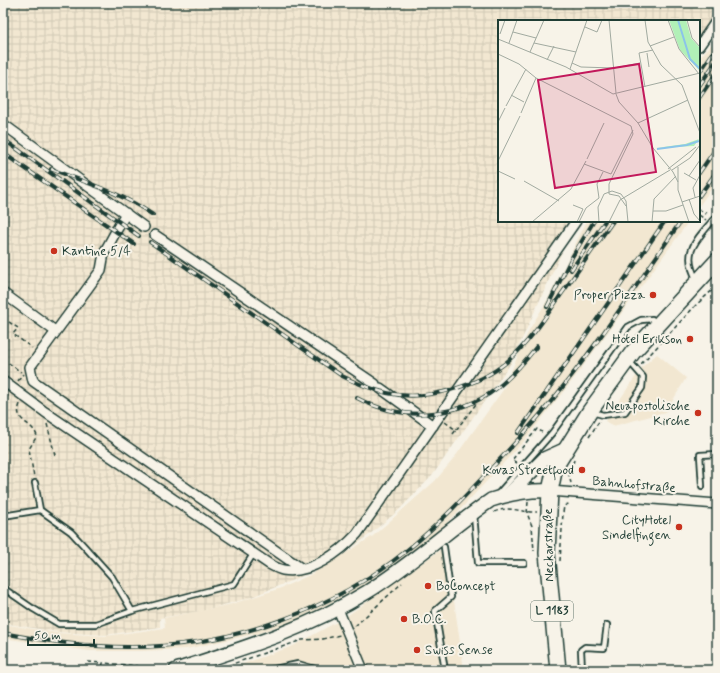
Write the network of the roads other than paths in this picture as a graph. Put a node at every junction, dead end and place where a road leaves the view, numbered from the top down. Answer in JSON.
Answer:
{"nodes":[{"id":1,"x":717,"y":20,"type":"edge"},
{"id":2,"x":700,"y":45,"type":"edge"},
{"id":3,"x":3,"y":124,"type":"edge"},
{"id":4,"x":126,"y":213,"type":"junction"},
{"id":5,"x":717,"y":218,"type":"edge"},
{"id":6,"x":575,"y":222,"type":"edge"},
{"id":7,"x":144,"y":227,"type":"dead end"},
{"id":8,"x":155,"y":235,"type":"dead end"},
{"id":9,"x":717,"y":261,"type":"edge"},
{"id":10,"x":698,"y":282,"type":"junction"},
{"id":11,"x":3,"y":293,"type":"edge"},
{"id":12,"x":652,"y":319,"type":"dead end"},
{"id":13,"x":55,"y":331,"type":"junction"},
{"id":14,"x":632,"y":364,"type":"junction"},
{"id":15,"x":3,"y":381,"type":"edge"},
{"id":16,"x":597,"y":413,"type":"junction"},
{"id":17,"x":436,"y":422,"type":"junction"},
{"id":18,"x":570,"y":453,"type":"junction"},
{"id":19,"x":717,"y":454,"type":"edge"},
{"id":20,"x":35,"y":483,"type":"road end"},
{"id":21,"x":702,"y":486,"type":"dead end"},
{"id":22,"x":550,"y":491,"type":"junction"},
{"id":23,"x":509,"y":494,"type":"junction"},
{"id":24,"x":491,"y":500,"type":"junction"},
{"id":25,"x":717,"y":504,"type":"edge"},
{"id":26,"x":40,"y":510,"type":"junction"},
{"id":27,"x":474,"y":513,"type":"junction"},
{"id":28,"x":3,"y":516,"type":"edge"},
{"id":29,"x":444,"y":547,"type":"dead end"},
{"id":30,"x":254,"y":553,"type":"junction"},
{"id":31,"x":524,"y":563,"type":"dead end"},
{"id":32,"x":302,"y":569,"type":"junction"},
{"id":33,"x":3,"y":588,"type":"edge"},
{"id":34,"x":338,"y":609,"type":"junction"},
{"id":35,"x":132,"y":611,"type":"junction"},
{"id":36,"x":607,"y":625,"type":"dead end"},
{"id":37,"x":191,"y":667,"type":"edge"},
{"id":38,"x":361,"y":668,"type":"edge"},
{"id":39,"x":315,"y":669,"type":"dead end"},
{"id":40,"x":176,"y":670,"type":"edge"},
{"id":41,"x":270,"y":670,"type":"edge"},
{"id":42,"x":445,"y":670,"type":"edge"},
{"id":43,"x":558,"y":670,"type":"edge"},
{"id":44,"x":582,"y":670,"type":"edge"}],
"edges":[{"from":1,"to":2,"type":"street"},
{"from":3,"to":4,"type":"street"},
{"from":4,"to":7,"type":"street"},
{"from":4,"to":13,"type":"street"},
{"from":5,"to":10,"type":"lane"},
{"from":6,"to":17,"type":"street"},
{"from":8,"to":17,"type":"street"},
{"from":9,"to":10,"type":"main road","number":"L 1183"},
{"from":10,"to":14,"type":"main road","number":"L 1183"},
{"from":11,"to":13,"type":"street"},
{"from":12,"to":24,"type":"lane"},
{"from":13,"to":32,"type":"street"},
{"from":14,"to":16,"type":"main road","number":"L 1183"},
{"from":14,"to":16,"type":"lane"},
{"from":15,"to":30,"type":"street"},
{"from":16,"to":18,"type":"main road","number":"L 1183"},
{"from":17,"to":32,"type":"street"},
{"from":18,"to":22,"type":"main road","number":"L 1183"},
{"from":18,"to":23,"type":"main road"},
{"from":19,"to":21,"type":"lane"},
{"from":20,"to":26,"type":"lane"},
{"from":22,"to":23,"type":"main road"},
{"from":22,"to":25,"type":"street","name":"Bahnhofstraße"},
{"from":22,"to":43,"type":"main road","name":"Neckarstraße","number":"L 1183"},
{"from":23,"to":24,"type":"main road"},
{"from":24,"to":27,"type":"main road"},
{"from":26,"to":28,"type":"lane"},
{"from":26,"to":35,"type":"lane"},
{"from":27,"to":31,"type":"lane"},
{"from":27,"to":34,"type":"main road"},
{"from":29,"to":42,"type":"lane"},
{"from":30,"to":32,"type":"street"},
{"from":30,"to":35,"type":"lane"},
{"from":33,"to":35,"type":"lane"},
{"from":34,"to":37,"type":"main road"},
{"from":34,"to":38,"type":"street"},
{"from":36,"to":44,"type":"lane"},
{"from":37,"to":40,"type":"main road"},
{"from":39,"to":41,"type":"lane"}]}
